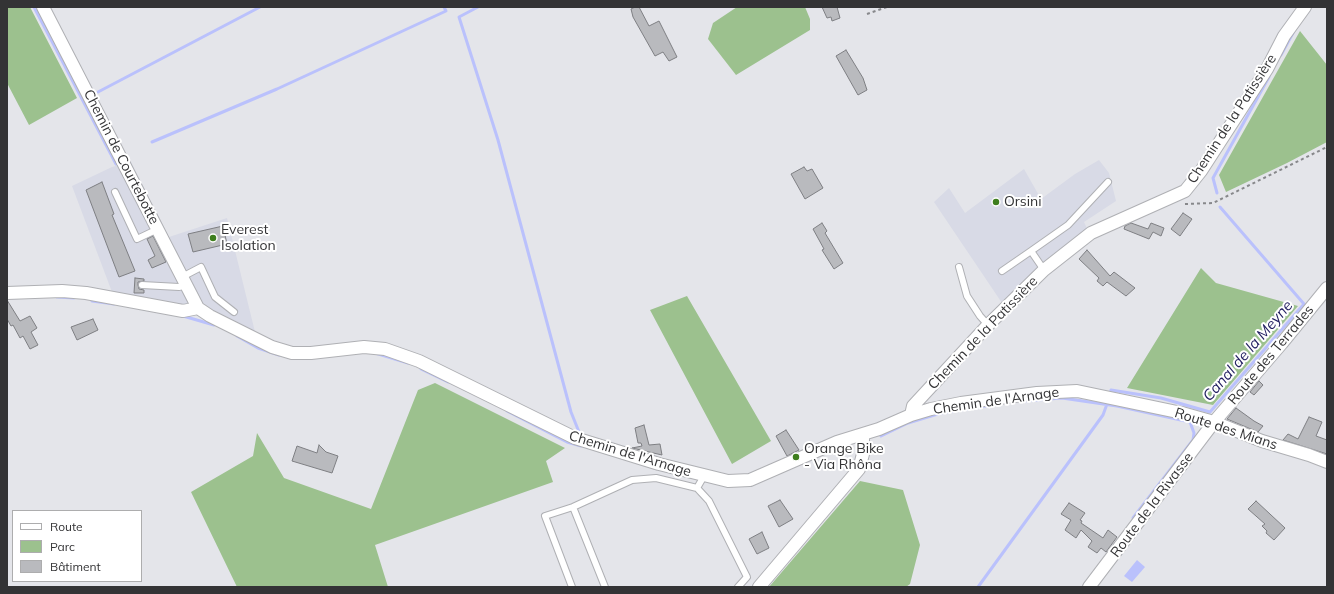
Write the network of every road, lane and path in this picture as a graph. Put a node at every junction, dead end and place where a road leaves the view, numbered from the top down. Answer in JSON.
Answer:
{"nodes":[{"id":1,"x":43,"y":7,"type":"edge"},
{"id":2,"x":887,"y":7,"type":"edge"},
{"id":3,"x":1305,"y":7,"type":"edge"},
{"id":4,"x":867,"y":14,"type":"dead end"},
{"id":5,"x":1327,"y":147,"type":"edge"},
{"id":6,"x":1108,"y":182,"type":"dead end"},
{"id":7,"x":115,"y":192,"type":"dead end"},
{"id":8,"x":1185,"y":204,"type":"dead end"},
{"id":9,"x":158,"y":229,"type":"junction"},
{"id":10,"x":1031,"y":250,"type":"junction"},
{"id":11,"x":959,"y":267,"type":"dead end"},
{"id":12,"x":1044,"y":270,"type":"junction"},
{"id":13,"x":1002,"y":271,"type":"dead end"},
{"id":14,"x":184,"y":281,"type":"junction"},
{"id":15,"x":142,"y":285,"type":"dead end"},
{"id":16,"x":1327,"y":288,"type":"edge"},
{"id":17,"x":7,"y":293,"type":"edge"},
{"id":18,"x":198,"y":308,"type":"junction"},
{"id":19,"x":234,"y":312,"type":"dead end"},
{"id":20,"x":988,"y":325,"type":"junction"},
{"id":21,"x":1077,"y":392,"type":"joint"},
{"id":22,"x":912,"y":415,"type":"junction"},
{"id":23,"x":1214,"y":422,"type":"junction"},
{"id":24,"x":863,"y":435,"type":"junction"},
{"id":25,"x":1327,"y":462,"type":"edge"},
{"id":26,"x":704,"y":476,"type":"junction"},
{"id":27,"x":697,"y":488,"type":"junction"},
{"id":28,"x":574,"y":507,"type":"junction"},
{"id":29,"x":572,"y":587,"type":"edge"},
{"id":30,"x":605,"y":587,"type":"edge"},
{"id":31,"x":738,"y":587,"type":"edge"},
{"id":32,"x":759,"y":587,"type":"edge"},
{"id":33,"x":1089,"y":587,"type":"edge"}],
"edges":[{"from":1,"to":9,"type":"street","name":"Chemin de Courtebotte"},
{"from":2,"to":4,"type":"path"},
{"from":3,"to":12,"type":"street","name":"Chemin de la Patissière"},
{"from":5,"to":8,"type":"path"},
{"from":6,"to":10,"type":"lane"},
{"from":7,"to":9,"type":"lane"},
{"from":9,"to":14,"type":"street","name":"Chemin de Courtebotte"},
{"from":10,"to":12,"type":"lane"},
{"from":10,"to":13,"type":"lane"},
{"from":11,"to":20,"type":"lane"},
{"from":12,"to":20,"type":"street","name":"Chemin de la Patissière"},
{"from":14,"to":15,"type":"lane"},
{"from":14,"to":18,"type":"street","name":"Chemin de Courtebotte"},
{"from":14,"to":19,"type":"lane"},
{"from":16,"to":23,"type":"street","name":"Route des Terrades"},
{"from":17,"to":18,"type":"street"},
{"from":18,"to":26,"type":"street","name":"Chemin de l'Arnage"},
{"from":20,"to":22,"type":"street","name":"Chemin de la Patissière"},
{"from":21,"to":22,"type":"street","name":"Chemin de l'Arnage"},
{"from":21,"to":23,"type":"street","name":"Route des Mians"},
{"from":22,"to":24,"type":"street","name":"Chemin de l'Arnage"},
{"from":23,"to":25,"type":"street","name":"Route des Mians"},
{"from":23,"to":33,"type":"street","name":"Route de la Rivasse"},
{"from":24,"to":26,"type":"street","name":"Chemin de l'Arnage"},
{"from":24,"to":32,"type":"street"},
{"from":26,"to":27,"type":"lane"},
{"from":27,"to":28,"type":"lane"},
{"from":27,"to":31,"type":"lane"},
{"from":28,"to":29,"type":"lane"},
{"from":28,"to":30,"type":"lane"}]}
